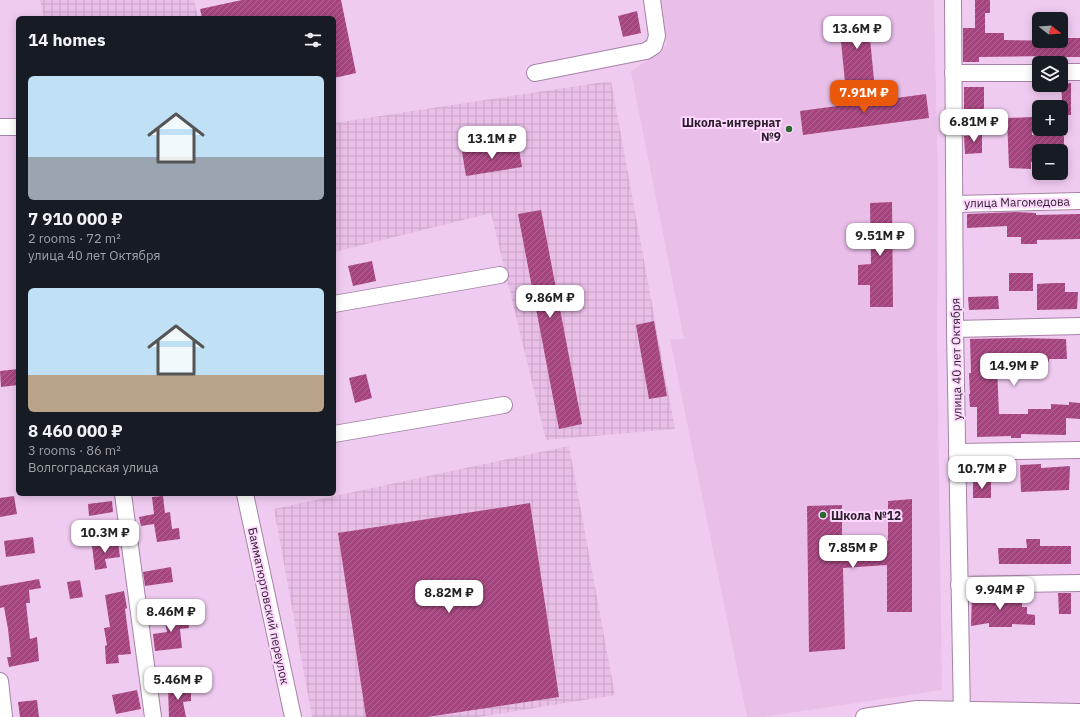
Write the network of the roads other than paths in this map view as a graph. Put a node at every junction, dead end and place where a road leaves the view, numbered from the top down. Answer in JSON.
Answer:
{"nodes":[{"id":1,"x":652,"y":0,"type":"edge"},
{"id":2,"x":953,"y":0,"type":"edge"},
{"id":3,"x":1032,"y":72,"type":"edge"},
{"id":4,"x":1068,"y":72,"type":"edge"},
{"id":5,"x":1080,"y":72,"type":"edge"},
{"id":6,"x":535,"y":73,"type":"dead end"},
{"id":7,"x":953,"y":73,"type":"junction"},
{"id":8,"x":0,"y":127,"type":"edge"},
{"id":9,"x":16,"y":127,"type":"edge"},
{"id":10,"x":1080,"y":201,"type":"edge"},
{"id":11,"x":955,"y":204,"type":"junction"},
{"id":12,"x":500,"y":275,"type":"dead end"},
{"id":13,"x":336,"y":304,"type":"edge"},
{"id":14,"x":1080,"y":326,"type":"edge"},
{"id":15,"x":955,"y":329,"type":"junction"},
{"id":16,"x":504,"y":405,"type":"dead end"},
{"id":17,"x":336,"y":434,"type":"edge"},
{"id":18,"x":1080,"y":450,"type":"edge"},
{"id":19,"x":957,"y":452,"type":"junction"},
{"id":20,"x":123,"y":496,"type":"edge"},
{"id":21,"x":245,"y":496,"type":"edge"},
{"id":22,"x":1080,"y":583,"type":"edge"},
{"id":23,"x":959,"y":585,"type":"junction"},
{"id":24,"x":0,"y":681,"type":"edge"},
{"id":25,"x":1080,"y":712,"type":"edge"},
{"id":26,"x":961,"y":714,"type":"edge"},
{"id":27,"x":4,"y":717,"type":"edge"},
{"id":28,"x":153,"y":717,"type":"edge"},
{"id":29,"x":293,"y":717,"type":"edge"},
{"id":30,"x":864,"y":717,"type":"edge"}],
"edges":[{"from":1,"to":6,"type":"street"},
{"from":2,"to":7,"type":"street","name":"улица 40 лет Октября"},
{"from":3,"to":7,"type":"street"},
{"from":4,"to":5,"type":"street"},
{"from":7,"to":11,"type":"street","name":"улица 40 лет Октября"},
{"from":8,"to":9,"type":"street"},
{"from":10,"to":11,"type":"street","name":"улица Магомедова"},
{"from":11,"to":15,"type":"street","name":"улица 40 лет Октября"},
{"from":12,"to":13,"type":"street"},
{"from":14,"to":15,"type":"street"},
{"from":15,"to":19,"type":"street","name":"улица 40 лет Октября"},
{"from":16,"to":17,"type":"street"},
{"from":18,"to":19,"type":"street"},
{"from":19,"to":23,"type":"street","name":"улица 40 лет Октября"},
{"from":20,"to":28,"type":"street"},
{"from":21,"to":29,"type":"street","name":"Бамматюртовский переулок"},
{"from":22,"to":23,"type":"street"},
{"from":23,"to":26,"type":"street","name":"улица 40 лет Октября"},
{"from":24,"to":27,"type":"street"},
{"from":25,"to":26,"type":"street"},
{"from":26,"to":30,"type":"street"}]}
